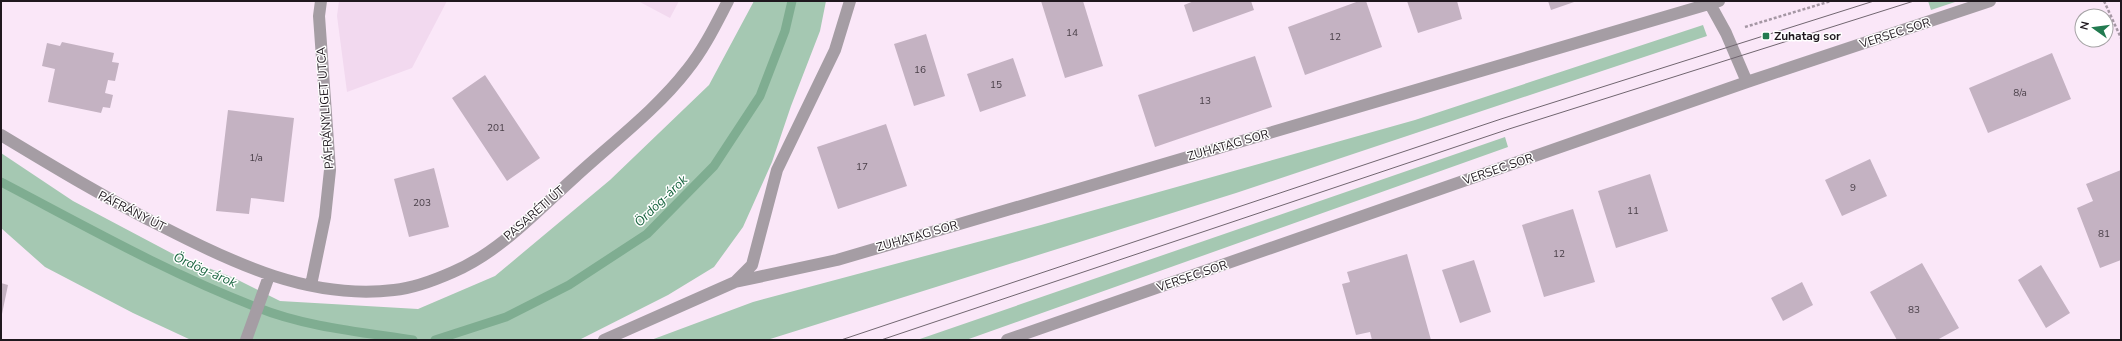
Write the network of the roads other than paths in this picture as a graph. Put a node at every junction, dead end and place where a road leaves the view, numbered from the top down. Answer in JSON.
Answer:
{"nodes":[{"id":1,"x":321,"y":1,"type":"edge"},
{"id":2,"x":728,"y":1,"type":"edge"},
{"id":3,"x":850,"y":1,"type":"edge"},
{"id":4,"x":1990,"y":1,"type":"edge"},
{"id":5,"x":1714,"y":2,"type":"edge"},
{"id":6,"x":1747,"y":82,"type":"junction"},
{"id":7,"x":1,"y":135,"type":"edge"},
{"id":8,"x":268,"y":276,"type":"junction"},
{"id":9,"x":735,"y":282,"type":"junction"},
{"id":10,"x":311,"y":285,"type":"junction"},
{"id":11,"x":246,"y":340,"type":"edge"},
{"id":12,"x":604,"y":340,"type":"edge"},
{"id":13,"x":1007,"y":340,"type":"edge"}],
"edges":[{"from":1,"to":10,"type":"street","name":"PÁFRÁNYLIGET UTCA"},
{"from":2,"to":10,"type":"street","name":"PASARÉTI ÚT"},
{"from":3,"to":9,"type":"street","name":"ZUHATAG SOR"},
{"from":4,"to":6,"type":"street","name":"VERSEC SOR"},
{"from":5,"to":6,"type":"street"},
{"from":5,"to":9,"type":"street","name":"ZUHATAG SOR"},
{"from":6,"to":13,"type":"street","name":"VERSEC SOR"},
{"from":7,"to":8,"type":"street","name":"PÁFRÁNY ÚT"},
{"from":8,"to":10,"type":"street","name":"PASARÉTI ÚT"},
{"from":8,"to":11,"type":"street"},
{"from":9,"to":12,"type":"street","name":"ZUHATAG SOR"}]}
